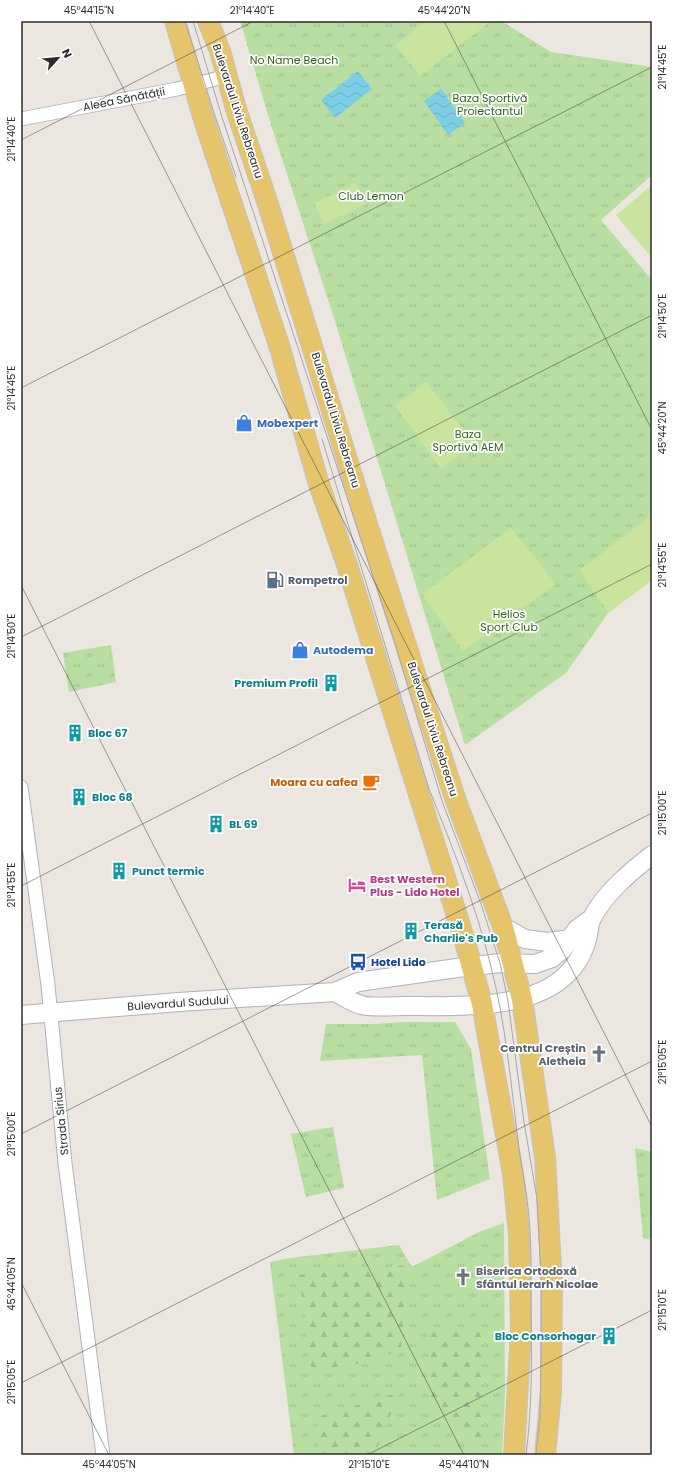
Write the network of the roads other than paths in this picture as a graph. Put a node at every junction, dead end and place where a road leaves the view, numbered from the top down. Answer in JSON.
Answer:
{"nodes":[{"id":1,"x":175,"y":21,"type":"edge"},
{"id":2,"x":208,"y":21,"type":"edge"},
{"id":3,"x":226,"y":76,"type":"junction"},
{"id":4,"x":194,"y":84,"type":"junction"},
{"id":5,"x":21,"y":119,"type":"edge"},
{"id":6,"x":21,"y":787,"type":"edge"},
{"id":7,"x":652,"y":855,"type":"edge"},
{"id":8,"x":591,"y":919,"type":"junction"},
{"id":9,"x":503,"y":927,"type":"junction"},
{"id":10,"x":571,"y":939,"type":"junction"},
{"id":11,"x":513,"y":962,"type":"junction"},
{"id":12,"x":471,"y":966,"type":"junction"},
{"id":13,"x":335,"y":992,"type":"junction"},
{"id":14,"x":522,"y":998,"type":"junction"},
{"id":15,"x":482,"y":1004,"type":"junction"},
{"id":16,"x":51,"y":1013,"type":"junction"},
{"id":17,"x":21,"y":1015,"type":"edge"},
{"id":18,"x":103,"y":1455,"type":"edge"},
{"id":19,"x":514,"y":1455,"type":"edge"},
{"id":20,"x":545,"y":1455,"type":"edge"}],
"edges":[{"from":1,"to":4,"type":"main road"},
{"from":2,"to":3,"type":"main road","name":"Bulevardul Liviu Rebreanu"},
{"from":3,"to":4,"type":"street","name":"Aleea Sănătății"},
{"from":3,"to":9,"type":"main road","name":"Bulevardul Liviu Rebreanu"},
{"from":4,"to":5,"type":"street","name":"Aleea Sănătății"},
{"from":4,"to":12,"type":"main road"},
{"from":6,"to":16,"type":"street","name":"Strada Sirius"},
{"from":7,"to":8,"type":"street"},
{"from":8,"to":10,"type":"street","name":"Bulevardul Sudului"},
{"from":8,"to":14,"type":"street"},
{"from":9,"to":10,"type":"street"},
{"from":9,"to":11,"type":"main road","name":"Bulevardul Liviu Rebreanu"},
{"from":10,"to":11,"type":"street","name":"Bulevardul Sudului"},
{"from":11,"to":12,"type":"street","name":"Bulevardul Sudului"},
{"from":11,"to":14,"type":"main road","name":"Bulevardul Liviu Rebreanu"},
{"from":12,"to":13,"type":"street","name":"Bulevardul Sudului"},
{"from":12,"to":15,"type":"main road"},
{"from":13,"to":15,"type":"street"},
{"from":13,"to":16,"type":"street","name":"Bulevardul Sudului"},
{"from":14,"to":15,"type":"street"},
{"from":14,"to":20,"type":"main road","name":"Bulevardul Liviu Rebreanu"},
{"from":15,"to":19,"type":"main road"},
{"from":16,"to":17,"type":"street","name":"Bulevardul Sudului"},
{"from":16,"to":18,"type":"street","name":"Strada Sirius"}]}
